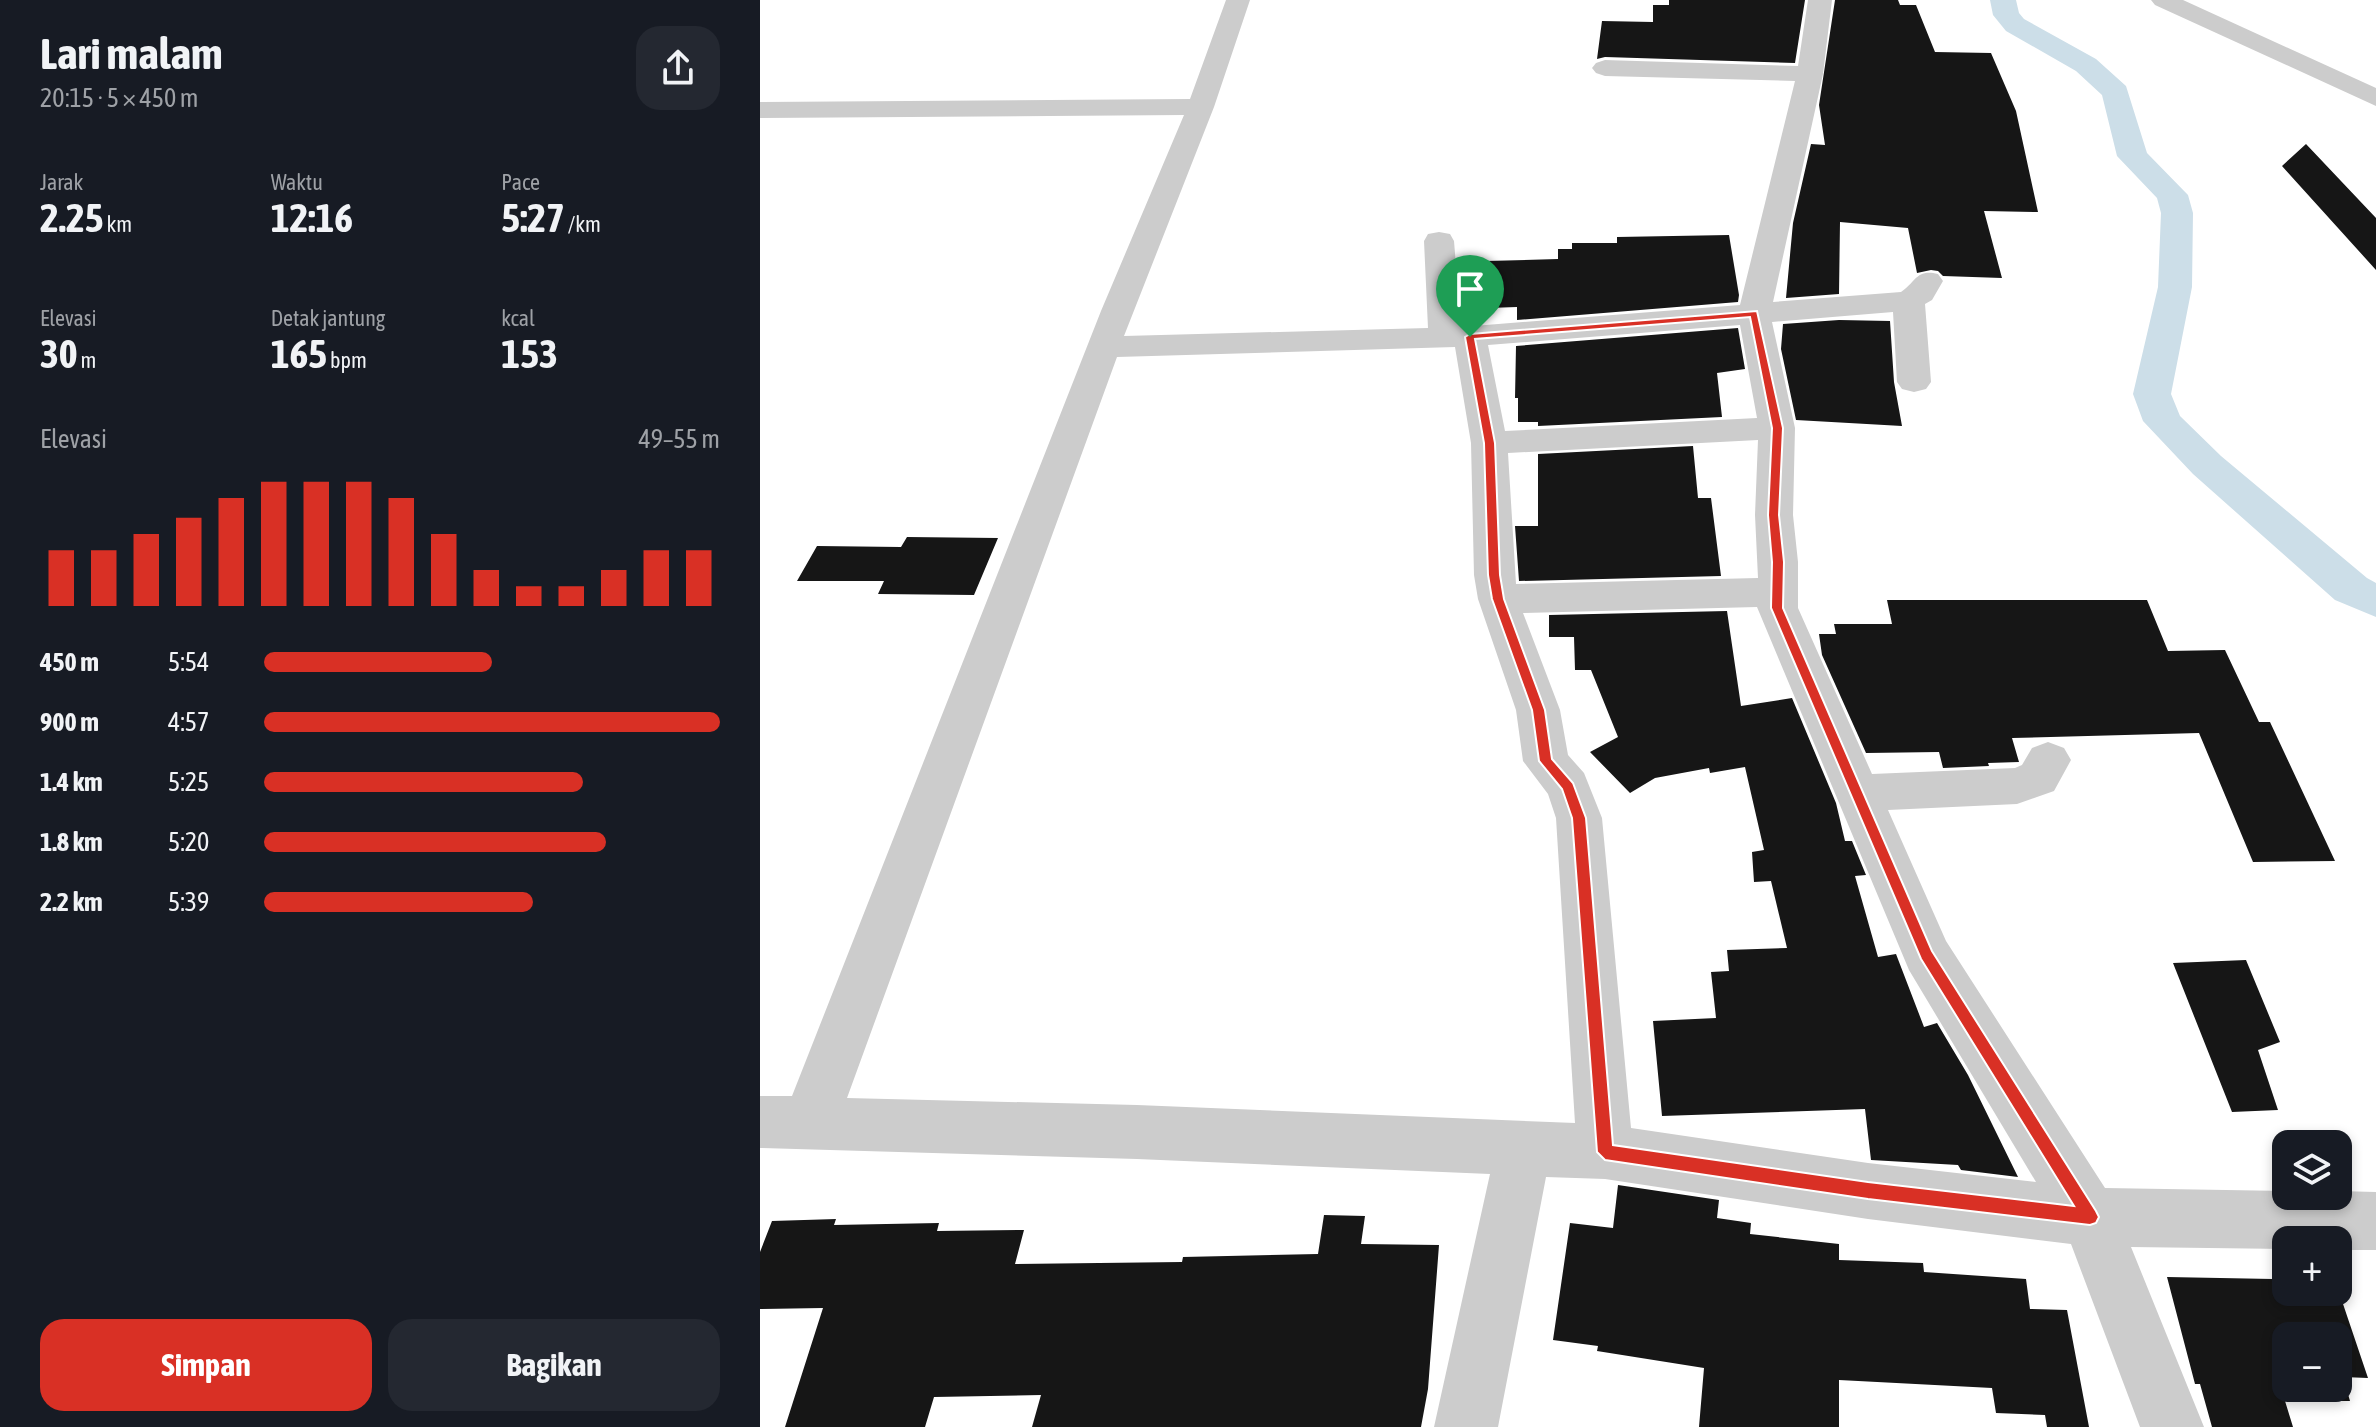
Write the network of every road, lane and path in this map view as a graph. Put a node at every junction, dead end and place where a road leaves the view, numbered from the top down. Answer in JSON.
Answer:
{"nodes":[{"id":1,"x":1238,"y":0,"type":"edge"},
{"id":2,"x":1820,"y":0,"type":"edge"},
{"id":3,"x":2163,"y":0,"type":"edge"},
{"id":4,"x":1605,"y":68,"type":"dead end"},
{"id":5,"x":1810,"y":74,"type":"junction"},
{"id":6,"x":2376,"y":98,"type":"edge"},
{"id":7,"x":1201,"y":107,"type":"junction"},
{"id":8,"x":760,"y":110,"type":"edge"},
{"id":9,"x":1439,"y":241,"type":"dead end"},
{"id":10,"x":1754,"y":313,"type":"junction"},
{"id":11,"x":1457,"y":337,"type":"junction"},
{"id":12,"x":1104,"y":347,"type":"junction"},
{"id":13,"x":1914,"y":382,"type":"dead end"},
{"id":14,"x":1777,"y":428,"type":"junction"},
{"id":15,"x":1489,"y":443,"type":"junction"},
{"id":16,"x":1778,"y":592,"type":"junction"},
{"id":17,"x":1498,"y":599,"type":"junction"},
{"id":18,"x":2048,"y":760,"type":"dead end"},
{"id":19,"x":1858,"y":793,"type":"junction"},
{"id":20,"x":784,"y":1124,"type":"edge"},
{"id":21,"x":1524,"y":1147,"type":"junction"},
{"id":22,"x":1605,"y":1152,"type":"junction"},
{"id":23,"x":2090,"y":1217,"type":"junction"},
{"id":24,"x":2376,"y":1221,"type":"edge"},
{"id":25,"x":1466,"y":1427,"type":"edge"},
{"id":26,"x":2172,"y":1427,"type":"edge"}],
"edges":[{"from":1,"to":7,"type":"street"},
{"from":2,"to":5,"type":"street"},
{"from":3,"to":6,"type":"street"},
{"from":4,"to":5,"type":"street"},
{"from":5,"to":10,"type":"street"},
{"from":7,"to":8,"type":"street"},
{"from":7,"to":12,"type":"street"},
{"from":9,"to":11,"type":"street"},
{"from":10,"to":11,"type":"street"},
{"from":10,"to":13,"type":"street"},
{"from":10,"to":14,"type":"street"},
{"from":11,"to":12,"type":"street"},
{"from":11,"to":15,"type":"street"},
{"from":12,"to":20,"type":"street"},
{"from":14,"to":15,"type":"street"},
{"from":14,"to":16,"type":"street"},
{"from":15,"to":17,"type":"street"},
{"from":16,"to":17,"type":"street"},
{"from":16,"to":19,"type":"street"},
{"from":17,"to":22,"type":"street"},
{"from":18,"to":19,"type":"street"},
{"from":19,"to":23,"type":"street"},
{"from":20,"to":21,"type":"street"},
{"from":21,"to":22,"type":"street"},
{"from":21,"to":25,"type":"street"},
{"from":22,"to":23,"type":"street"},
{"from":23,"to":24,"type":"street"},
{"from":23,"to":26,"type":"street"}]}
